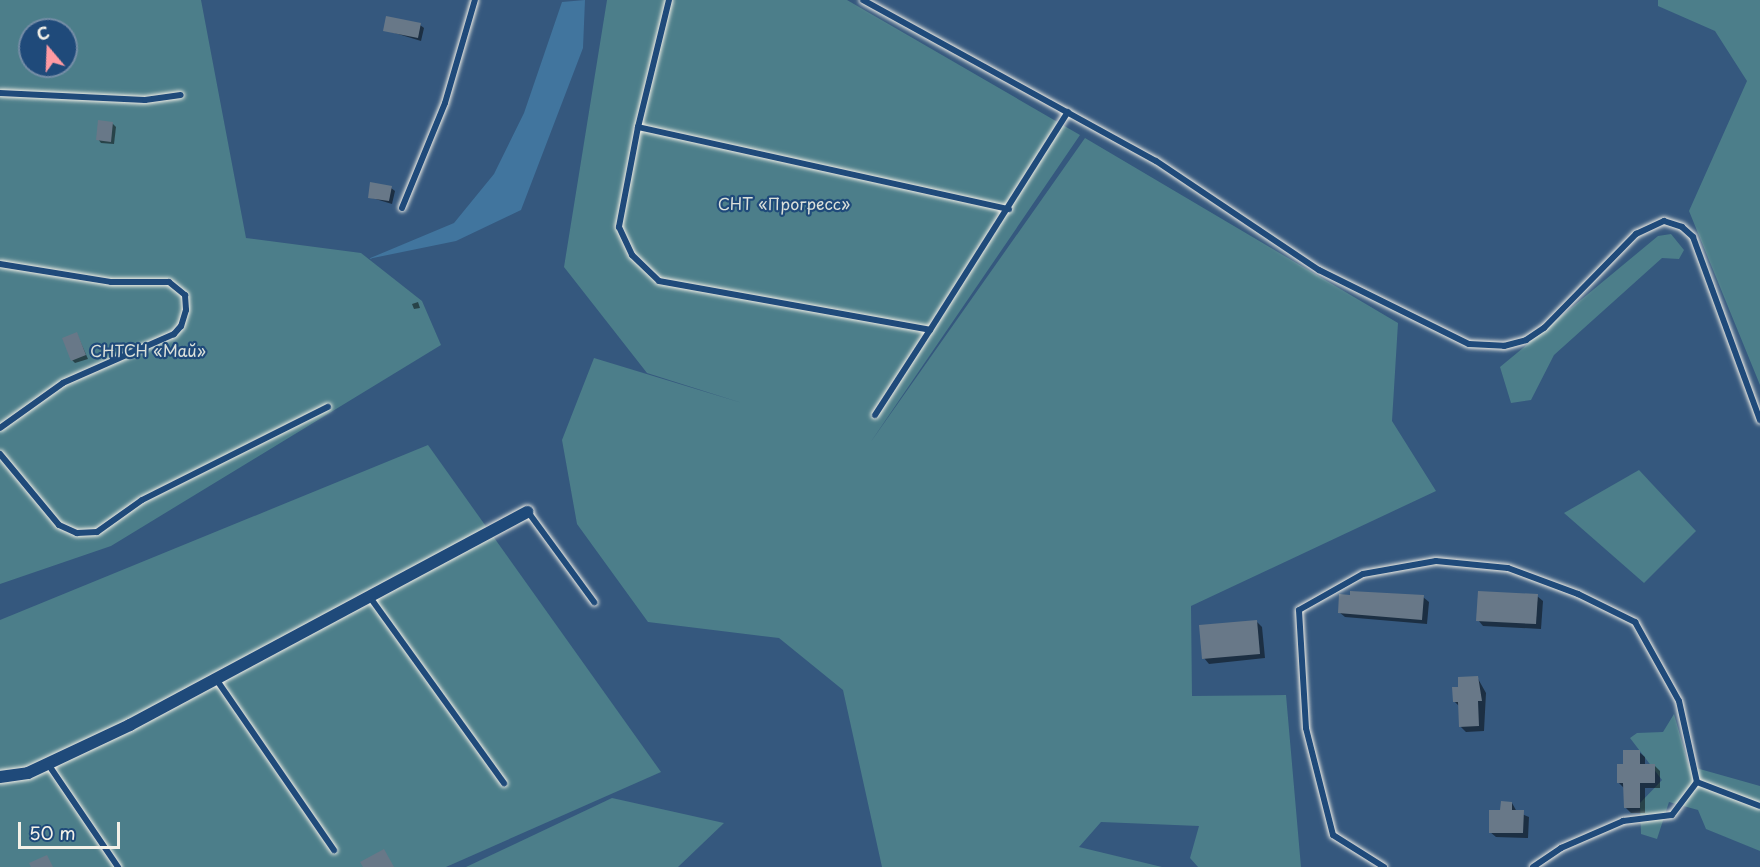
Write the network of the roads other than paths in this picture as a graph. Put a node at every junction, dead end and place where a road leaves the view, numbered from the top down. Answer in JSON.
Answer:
{"nodes":[{"id":1,"x":475,"y":0,"type":"edge"},
{"id":2,"x":669,"y":0,"type":"edge"},
{"id":3,"x":864,"y":0,"type":"edge"},
{"id":4,"x":0,"y":93,"type":"edge"},
{"id":5,"x":181,"y":95,"type":"dead end"},
{"id":6,"x":1068,"y":112,"type":"junction"},
{"id":7,"x":638,"y":127,"type":"junction"},
{"id":8,"x":402,"y":208,"type":"dead end"},
{"id":9,"x":1010,"y":209,"type":"junction"},
{"id":10,"x":0,"y":264,"type":"edge"},
{"id":11,"x":930,"y":330,"type":"junction"},
{"id":12,"x":328,"y":407,"type":"dead end"},
{"id":13,"x":875,"y":415,"type":"dead end"},
{"id":14,"x":1760,"y":420,"type":"edge"},
{"id":15,"x":0,"y":428,"type":"edge"},
{"id":16,"x":0,"y":453,"type":"edge"},
{"id":17,"x":528,"y":512,"type":"joint"},
{"id":18,"x":369,"y":595,"type":"junction"},
{"id":19,"x":594,"y":602,"type":"dead end"},
{"id":20,"x":216,"y":678,"type":"junction"},
{"id":21,"x":48,"y":763,"type":"junction"},
{"id":22,"x":0,"y":777,"type":"edge"},
{"id":23,"x":1697,"y":782,"type":"junction"},
{"id":24,"x":504,"y":783,"type":"dead end"},
{"id":25,"x":1760,"y":806,"type":"edge"},
{"id":26,"x":334,"y":850,"type":"dead end"},
{"id":27,"x":118,"y":867,"type":"edge"},
{"id":28,"x":1384,"y":867,"type":"edge"},
{"id":29,"x":1533,"y":867,"type":"edge"}],
"edges":[{"from":1,"to":8,"type":"lane"},
{"from":2,"to":7,"type":"lane"},
{"from":3,"to":6,"type":"lane"},
{"from":4,"to":5,"type":"lane"},
{"from":6,"to":9,"type":"lane"},
{"from":6,"to":14,"type":"lane"},
{"from":7,"to":9,"type":"lane"},
{"from":7,"to":11,"type":"lane"},
{"from":9,"to":11,"type":"lane"},
{"from":10,"to":15,"type":"lane"},
{"from":11,"to":13,"type":"lane"},
{"from":12,"to":16,"type":"lane"},
{"from":17,"to":18,"type":"street"},
{"from":17,"to":19,"type":"lane"},
{"from":18,"to":20,"type":"street"},
{"from":18,"to":24,"type":"lane"},
{"from":20,"to":21,"type":"street"},
{"from":20,"to":26,"type":"lane"},
{"from":21,"to":22,"type":"street"},
{"from":21,"to":27,"type":"lane"},
{"from":23,"to":25,"type":"lane"},
{"from":23,"to":28,"type":"lane"},
{"from":23,"to":29,"type":"lane"}]}
